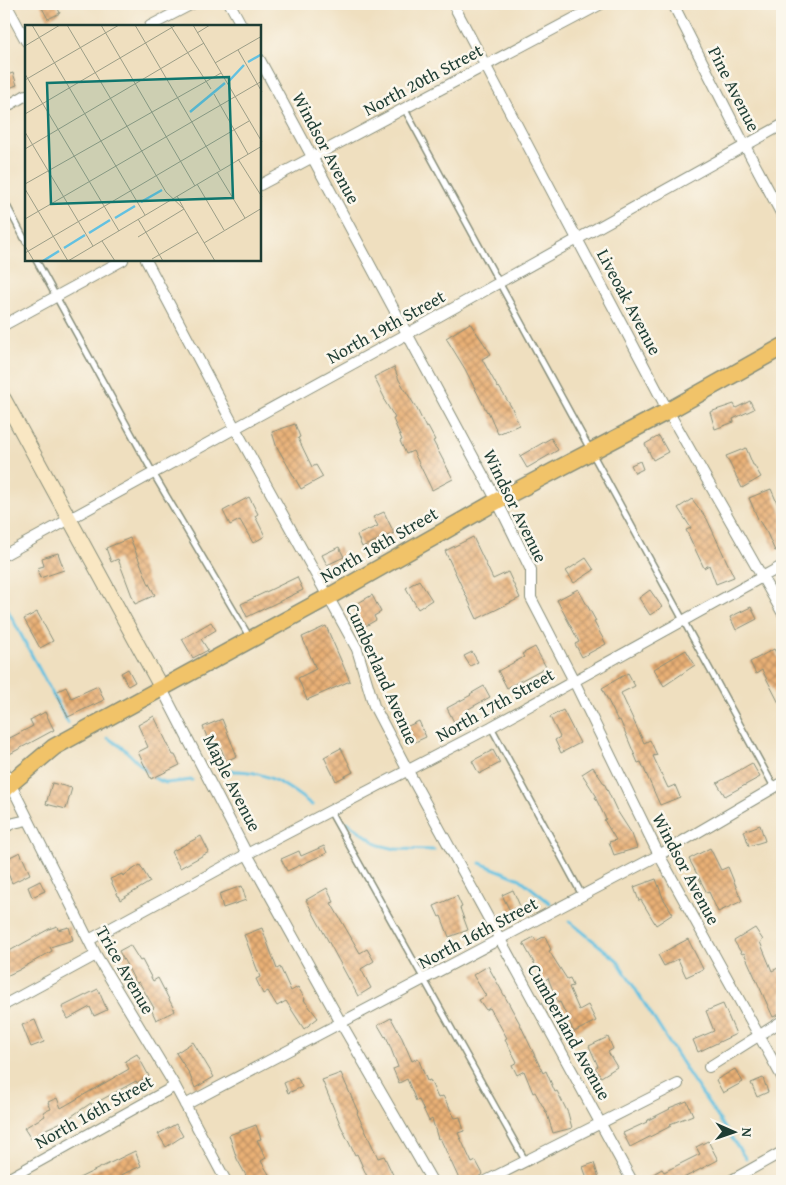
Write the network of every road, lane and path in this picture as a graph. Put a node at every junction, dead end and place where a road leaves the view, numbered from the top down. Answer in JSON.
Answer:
{"nodes":[{"id":1,"x":6,"y":4,"type":"edge"},
{"id":2,"x":192,"y":4,"type":"edge"},
{"id":3,"x":230,"y":4,"type":"edge"},
{"id":4,"x":453,"y":4,"type":"edge"},
{"id":5,"x":601,"y":4,"type":"edge"},
{"id":6,"x":673,"y":4,"type":"edge"},
{"id":7,"x":152,"y":25,"type":"edge"},
{"id":8,"x":241,"y":25,"type":"edge"},
{"id":9,"x":25,"y":39,"type":"edge"},
{"id":10,"x":261,"y":62,"type":"edge"},
{"id":11,"x":486,"y":65,"type":"junction"},
{"id":12,"x":25,"y":96,"type":"edge"},
{"id":13,"x":4,"y":108,"type":"edge"},
{"id":14,"x":404,"y":108,"type":"junction"},
{"id":15,"x":782,"y":125,"type":"edge"},
{"id":16,"x":745,"y":146,"type":"junction"},
{"id":17,"x":312,"y":156,"type":"junction"},
{"id":18,"x":261,"y":184,"type":"edge"},
{"id":19,"x":4,"y":200,"type":"edge"},
{"id":20,"x":782,"y":215,"type":"edge"},
{"id":21,"x":25,"y":240,"type":"edge"},
{"id":22,"x":577,"y":240,"type":"junction"},
{"id":23,"x":37,"y":261,"type":"edge"},
{"id":24,"x":121,"y":261,"type":"edge"},
{"id":25,"x":147,"y":261,"type":"edge"},
{"id":26,"x":500,"y":283,"type":"junction"},
{"id":27,"x":56,"y":297,"type":"junction"},
{"id":28,"x":4,"y":325,"type":"edge"},
{"id":29,"x":407,"y":334,"type":"junction"},
{"id":30,"x":782,"y":347,"type":"edge"},
{"id":31,"x":4,"y":399,"type":"edge"},
{"id":32,"x":668,"y":411,"type":"junction"},
{"id":33,"x":235,"y":428,"type":"junction"},
{"id":34,"x":590,"y":452,"type":"junction"},
{"id":35,"x":153,"y":473,"type":"junction"},
{"id":36,"x":497,"y":501,"type":"junction"},
{"id":37,"x":68,"y":520,"type":"junction"},
{"id":38,"x":4,"y":555,"type":"edge"},
{"id":39,"x":782,"y":566,"type":"edge"},
{"id":40,"x":762,"y":578,"type":"junction"},
{"id":41,"x":330,"y":596,"type":"junction"},
{"id":42,"x":782,"y":612,"type":"edge"},
{"id":43,"x":683,"y":621,"type":"junction"},
{"id":44,"x":251,"y":640,"type":"junction"},
{"id":45,"x":574,"y":681,"type":"junction"},
{"id":46,"x":162,"y":689,"type":"junction"},
{"id":47,"x":490,"y":727,"type":"junction"},
{"id":48,"x":408,"y":771,"type":"junction"},
{"id":49,"x":6,"y":781,"type":"edge"},
{"id":50,"x":778,"y":785,"type":"edge"},
{"id":51,"x":330,"y":811,"type":"junction"},
{"id":52,"x":27,"y":820,"type":"junction"},
{"id":53,"x":4,"y":828,"type":"edge"},
{"id":54,"x":246,"y":854,"type":"junction"},
{"id":55,"x":659,"y":855,"type":"junction"},
{"id":56,"x":582,"y":895,"type":"junction"},
{"id":57,"x":89,"y":940,"type":"junction"},
{"id":58,"x":501,"y":940,"type":"junction"},
{"id":59,"x":96,"y":955,"type":"junction"},
{"id":60,"x":425,"y":979,"type":"junction"},
{"id":61,"x":4,"y":1005,"type":"edge"},
{"id":62,"x":782,"y":1021,"type":"edge"},
{"id":63,"x":341,"y":1023,"type":"junction"},
{"id":64,"x":759,"y":1036,"type":"junction"},
{"id":65,"x":709,"y":1067,"type":"dead end"},
{"id":66,"x":782,"y":1077,"type":"edge"},
{"id":67,"x":678,"y":1084,"type":"dead end"},
{"id":68,"x":175,"y":1086,"type":"junction"},
{"id":69,"x":186,"y":1105,"type":"junction"},
{"id":70,"x":602,"y":1124,"type":"junction"},
{"id":71,"x":782,"y":1152,"type":"edge"},
{"id":72,"x":526,"y":1162,"type":"junction"},
{"id":73,"x":4,"y":1181,"type":"edge"},
{"id":74,"x":226,"y":1181,"type":"edge"},
{"id":75,"x":432,"y":1181,"type":"edge"},
{"id":76,"x":486,"y":1181,"type":"edge"},
{"id":77,"x":632,"y":1181,"type":"edge"},
{"id":78,"x":730,"y":1181,"type":"edge"}],
"edges":[{"from":1,"to":9,"type":"street"},
{"from":2,"to":7,"type":"street"},
{"from":3,"to":8,"type":"street"},
{"from":4,"to":11,"type":"street","name":"Liveoak Avenue"},
{"from":5,"to":11,"type":"street","name":"North 20th Street"},
{"from":6,"to":16,"type":"street","name":"Pine Avenue"},
{"from":10,"to":17,"type":"street","name":"Windsor Avenue"},
{"from":11,"to":14,"type":"street","name":"North 20th Street"},
{"from":11,"to":22,"type":"street","name":"Liveoak Avenue"},
{"from":12,"to":13,"type":"street"},
{"from":14,"to":17,"type":"street","name":"North 20th Street"},
{"from":14,"to":26,"type":"lane"},
{"from":15,"to":16,"type":"street","name":"North 19th Street"},
{"from":16,"to":20,"type":"street","name":"Pine Avenue"},
{"from":16,"to":22,"type":"street","name":"North 19th Street"},
{"from":17,"to":18,"type":"street","name":"North 20th Street"},
{"from":17,"to":29,"type":"street","name":"Windsor Avenue"},
{"from":19,"to":21,"type":"lane"},
{"from":22,"to":26,"type":"street","name":"North 19th Street"},
{"from":22,"to":32,"type":"street","name":"Liveoak Avenue"},
{"from":23,"to":27,"type":"lane"},
{"from":24,"to":27,"type":"street"},
{"from":25,"to":33,"type":"street","name":"Cumberland Avenue"},
{"from":26,"to":29,"type":"street","name":"North 19th Street"},
{"from":26,"to":34,"type":"lane"},
{"from":27,"to":28,"type":"street"},
{"from":27,"to":35,"type":"lane"},
{"from":29,"to":33,"type":"street","name":"North 19th Street"},
{"from":29,"to":36,"type":"street","name":"Windsor Avenue"},
{"from":30,"to":32,"type":"main road","name":"North 18th Street"},
{"from":31,"to":37,"type":"street","name":"Maple Avenue"},
{"from":32,"to":34,"type":"main road","name":"North 18th Street"},
{"from":32,"to":40,"type":"street","name":"Liveoak Avenue"},
{"from":33,"to":35,"type":"street","name":"North 19th Street"},
{"from":33,"to":41,"type":"street","name":"Cumberland Avenue"},
{"from":34,"to":36,"type":"main road","name":"North 18th Street"},
{"from":34,"to":43,"type":"lane"},
{"from":35,"to":37,"type":"street","name":"North 19th Street"},
{"from":35,"to":44,"type":"lane"},
{"from":36,"to":41,"type":"main road","name":"North 18th Street"},
{"from":36,"to":45,"type":"street","name":"Windsor Avenue"},
{"from":37,"to":38,"type":"street","name":"North 19th Street"},
{"from":37,"to":46,"type":"street","name":"Maple Avenue"},
{"from":39,"to":40,"type":"street","name":"North 17th Street"},
{"from":40,"to":42,"type":"street","name":"Liveoak Avenue"},
{"from":40,"to":43,"type":"street","name":"North 17th Street"},
{"from":41,"to":44,"type":"main road","name":"North 18th Street"},
{"from":41,"to":48,"type":"street","name":"Cumberland Avenue"},
{"from":43,"to":45,"type":"street","name":"North 17th Street"},
{"from":43,"to":50,"type":"lane"},
{"from":44,"to":46,"type":"main road","name":"North 18th Street"},
{"from":45,"to":47,"type":"street","name":"North 17th Street"},
{"from":45,"to":55,"type":"street","name":"Windsor Avenue"},
{"from":46,"to":49,"type":"main road","name":"North 18th Street"},
{"from":46,"to":54,"type":"street","name":"Maple Avenue"},
{"from":47,"to":48,"type":"street","name":"North 17th Street"},
{"from":47,"to":56,"type":"lane"},
{"from":48,"to":51,"type":"street","name":"North 17th Street"},
{"from":48,"to":58,"type":"street","name":"Cumberland Avenue"},
{"from":49,"to":52,"type":"street","name":"Trice Avenue"},
{"from":50,"to":55,"type":"street","name":"North 16th Street"},
{"from":51,"to":54,"type":"street","name":"North 17th Street"},
{"from":51,"to":60,"type":"lane"},
{"from":52,"to":53,"type":"street"},
{"from":52,"to":57,"type":"street","name":"Trice Avenue"},
{"from":54,"to":57,"type":"street","name":"North 17th Street"},
{"from":54,"to":63,"type":"street","name":"Maple Avenue"},
{"from":55,"to":56,"type":"street","name":"North 16th Street"},
{"from":55,"to":64,"type":"street","name":"Windsor Avenue"},
{"from":56,"to":58,"type":"street","name":"North 16th Street"},
{"from":57,"to":59,"type":"street","name":"Trice Avenue"},
{"from":58,"to":60,"type":"street","name":"North 16th Street"},
{"from":58,"to":70,"type":"street","name":"Cumberland Avenue"},
{"from":59,"to":61,"type":"street"},
{"from":59,"to":68,"type":"street","name":"Trice Avenue"},
{"from":60,"to":63,"type":"street","name":"North 16th Street"},
{"from":60,"to":72,"type":"lane"},
{"from":62,"to":64,"type":"street"},
{"from":63,"to":69,"type":"street","name":"North 16th Street"},
{"from":63,"to":75,"type":"street","name":"Maple Avenue"},
{"from":64,"to":65,"type":"street"},
{"from":64,"to":66,"type":"street","name":"Windsor Avenue"},
{"from":67,"to":70,"type":"street"},
{"from":68,"to":69,"type":"street","name":"Trice Avenue"},
{"from":68,"to":73,"type":"street","name":"North 16th Street"},
{"from":69,"to":74,"type":"street","name":"Trice Avenue"},
{"from":70,"to":72,"type":"street"},
{"from":70,"to":77,"type":"street","name":"Cumberland Avenue"},
{"from":71,"to":78,"type":"street"},
{"from":72,"to":76,"type":"street"}]}
